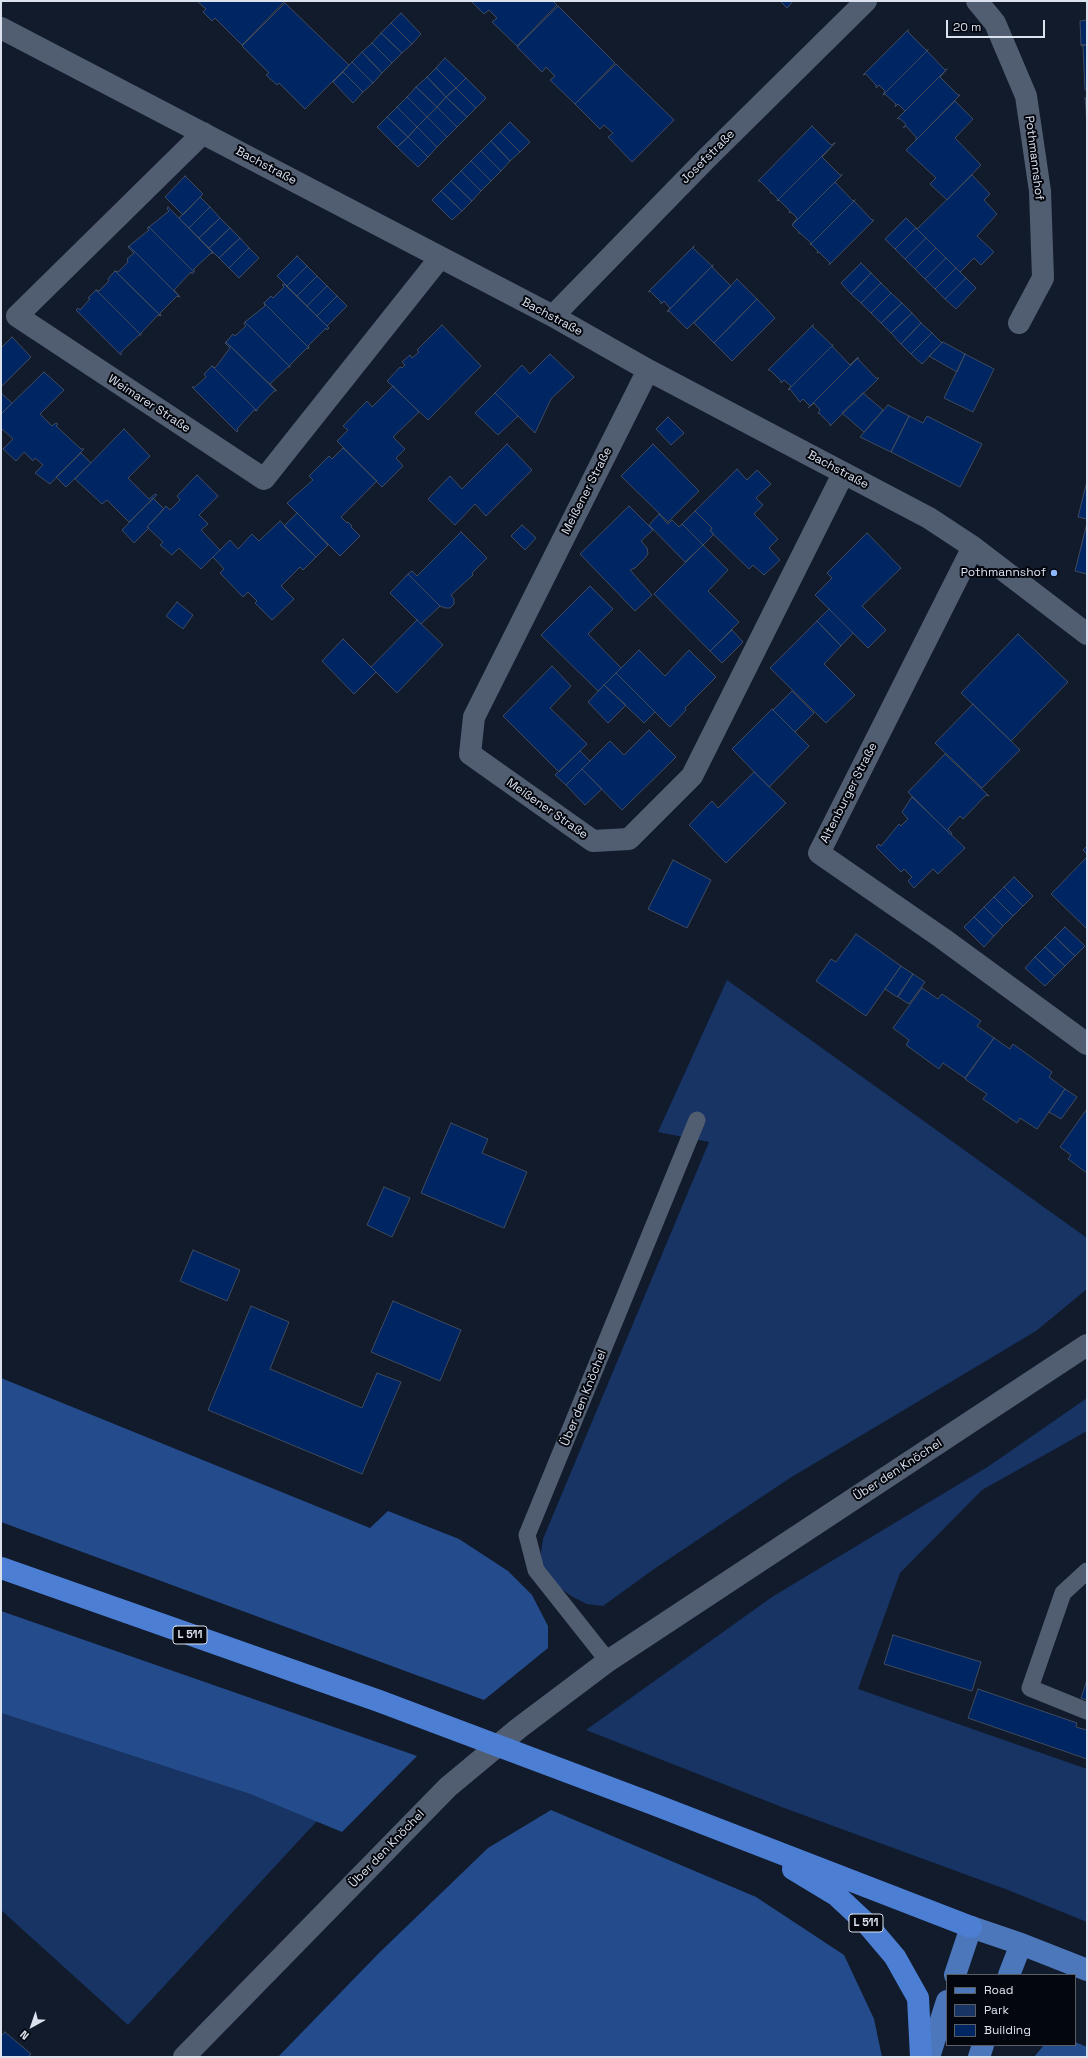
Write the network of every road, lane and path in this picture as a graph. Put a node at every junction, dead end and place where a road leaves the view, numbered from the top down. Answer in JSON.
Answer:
{"nodes":[{"id":1,"x":866,"y":1,"type":"edge"},
{"id":2,"x":977,"y":1,"type":"edge"},
{"id":3,"x":1,"y":28,"type":"edge"},
{"id":4,"x":203,"y":133,"type":"junction"},
{"id":5,"x":439,"y":259,"type":"junction"},
{"id":6,"x":553,"y":316,"type":"junction"},
{"id":7,"x":1020,"y":323,"type":"dead end"},
{"id":8,"x":648,"y":370,"type":"junction"},
{"id":9,"x":844,"y":474,"type":"junction"},
{"id":10,"x":973,"y":547,"type":"junction"},
{"id":11,"x":1087,"y":634,"type":"edge"},
{"id":12,"x":1087,"y":1044,"type":"edge"},
{"id":13,"x":697,"y":1120,"type":"dead end"},
{"id":14,"x":1087,"y":1345,"type":"edge"},
{"id":15,"x":1,"y":1568,"type":"edge"},
{"id":16,"x":1087,"y":1571,"type":"edge"},
{"id":17,"x":608,"y":1661,"type":"junction"},
{"id":18,"x":1087,"y":1711,"type":"edge"},
{"id":19,"x":742,"y":1838,"type":"junction"},
{"id":20,"x":971,"y":1926,"type":"junction"},
{"id":21,"x":1021,"y":1944,"type":"junction"},
{"id":22,"x":1087,"y":1970,"type":"edge"},
{"id":23,"x":955,"y":1974,"type":"edge"},
{"id":24,"x":1009,"y":1974,"type":"edge"},
{"id":25,"x":946,"y":2004,"type":"edge"},
{"id":26,"x":983,"y":2046,"type":"edge"},
{"id":27,"x":184,"y":2057,"type":"edge"},
{"id":28,"x":921,"y":2057,"type":"edge"},
{"id":29,"x":929,"y":2057,"type":"edge"},
{"id":30,"x":979,"y":2057,"type":"edge"}],
"edges":[{"from":1,"to":6,"type":"street","name":"Josefstraße"},
{"from":2,"to":7,"type":"street","name":"Pothmannshof"},
{"from":3,"to":4,"type":"street","name":"Bachstraße"},
{"from":4,"to":5,"type":"street","name":"Bachstraße"},
{"from":4,"to":5,"type":"street","name":"Weimarer Straße"},
{"from":5,"to":6,"type":"street","name":"Bachstraße"},
{"from":6,"to":8,"type":"street","name":"Bachstraße"},
{"from":8,"to":9,"type":"street","name":"Bachstraße"},
{"from":8,"to":9,"type":"street","name":"Meißener Straße"},
{"from":9,"to":10,"type":"street","name":"Bachstraße"},
{"from":10,"to":11,"type":"street","name":"Bachstraße"},
{"from":10,"to":12,"type":"street","name":"Altenburger Straße"},
{"from":13,"to":17,"type":"lane","name":"Über den Knöchel"},
{"from":14,"to":17,"type":"street","name":"Über den Knöchel"},
{"from":15,"to":19,"type":"highway","number":"L 511"},
{"from":16,"to":18,"type":"lane"},
{"from":17,"to":27,"type":"street","name":"Über den Knöchel"},
{"from":19,"to":20,"type":"highway","number":"L 511"},
{"from":19,"to":28,"type":"highway","number":"L 511"},
{"from":20,"to":21,"type":"main road","number":"L 511"},
{"from":20,"to":23,"type":"main road"},
{"from":21,"to":22,"type":"main road","number":"L 511"},
{"from":21,"to":24,"type":"main road"},
{"from":25,"to":29,"type":"main road"},
{"from":26,"to":30,"type":"main road"}]}
